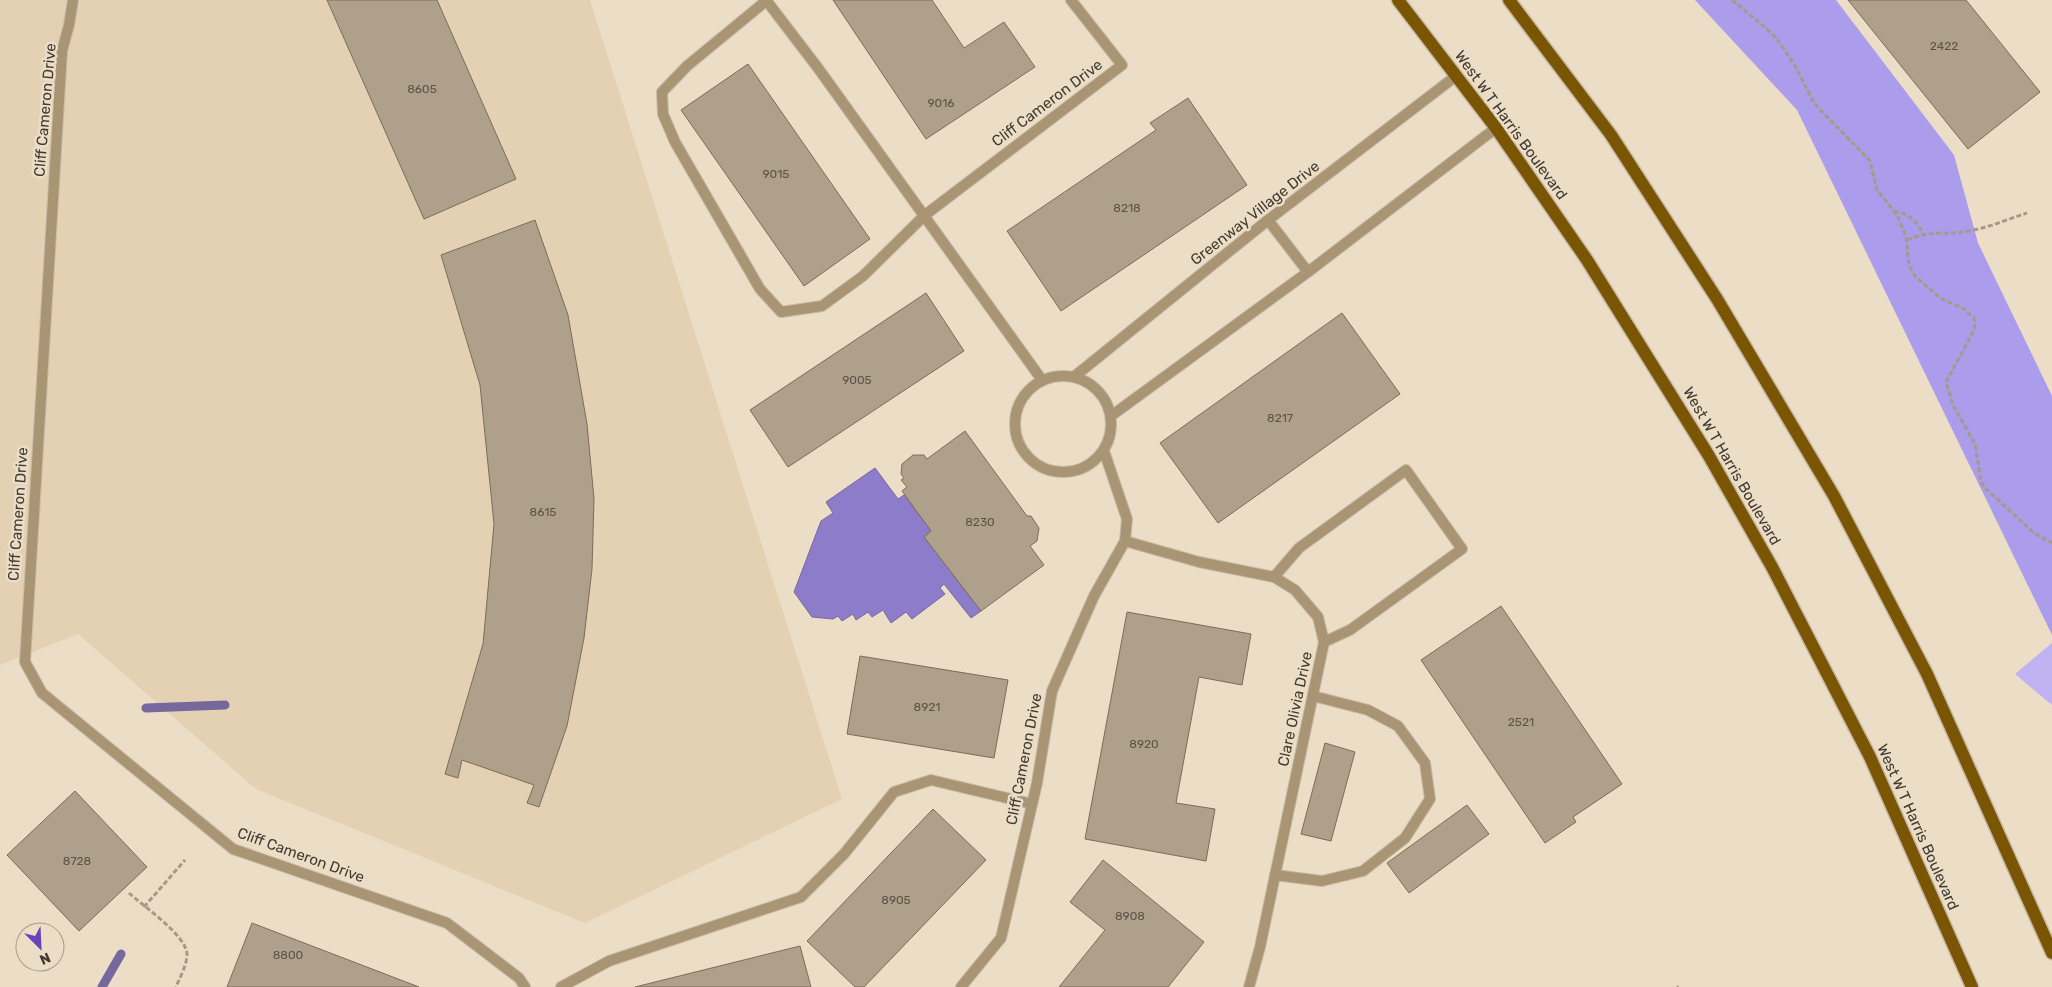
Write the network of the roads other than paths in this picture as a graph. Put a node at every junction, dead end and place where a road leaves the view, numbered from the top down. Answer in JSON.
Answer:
{"nodes":[{"id":1,"x":72,"y":0,"type":"edge"},
{"id":2,"x":766,"y":0,"type":"edge"},
{"id":3,"x":1071,"y":0,"type":"edge"},
{"id":4,"x":1398,"y":0,"type":"edge"},
{"id":5,"x":1509,"y":0,"type":"edge"},
{"id":6,"x":1456,"y":76,"type":"junction"},
{"id":7,"x":1496,"y":128,"type":"junction"},
{"id":8,"x":925,"y":215,"type":"junction"},
{"id":9,"x":1268,"y":220,"type":"junction"},
{"id":10,"x":1308,"y":272,"type":"junction"},
{"id":11,"x":1075,"y":376,"type":"junction"},
{"id":12,"x":1042,"y":380,"type":"junction"},
{"id":13,"x":1111,"y":416,"type":"junction"},
{"id":14,"x":1104,"y":451,"type":"junction"},
{"id":15,"x":1125,"y":541,"type":"junction"},
{"id":16,"x":1274,"y":577,"type":"junction"},
{"id":17,"x":1324,"y":642,"type":"junction"},
{"id":18,"x":1313,"y":696,"type":"junction"},
{"id":19,"x":1032,"y":804,"type":"junction"},
{"id":20,"x":1275,"y":875,"type":"junction"},
{"id":21,"x":2052,"y":953,"type":"edge"},
{"id":22,"x":525,"y":987,"type":"edge"},
{"id":23,"x":561,"y":987,"type":"edge"},
{"id":24,"x":961,"y":987,"type":"edge"},
{"id":25,"x":1249,"y":987,"type":"edge"},
{"id":26,"x":1972,"y":987,"type":"edge"}],
"edges":[{"from":1,"to":22,"type":"street","name":"Cliff Cameron Drive"},
{"from":2,"to":8,"type":"street"},
{"from":2,"to":8,"type":"street"},
{"from":3,"to":8,"type":"street","name":"Cliff Cameron Drive"},
{"from":4,"to":6,"type":"main road","name":"West W T Harris Boulevard"},
{"from":5,"to":21,"type":"main road"},
{"from":6,"to":7,"type":"main road","name":"West W T Harris Boulevard"},
{"from":6,"to":9,"type":"street","name":"Greenway Village Drive"},
{"from":7,"to":10,"type":"street"},
{"from":7,"to":26,"type":"main road","name":"West W T Harris Boulevard"},
{"from":8,"to":12,"type":"street"},
{"from":9,"to":10,"type":"street"},
{"from":9,"to":11,"type":"street","name":"Greenway Village Drive"},
{"from":10,"to":13,"type":"street"},
{"from":11,"to":12,"type":"street"},
{"from":11,"to":13,"type":"street"},
{"from":12,"to":14,"type":"street"},
{"from":13,"to":14,"type":"street"},
{"from":14,"to":15,"type":"street","name":"Cliff Cameron Drive"},
{"from":15,"to":16,"type":"street","name":"Clare Olivia Drive"},
{"from":15,"to":19,"type":"street","name":"Cliff Cameron Drive"},
{"from":16,"to":17,"type":"street","name":"Clare Olivia Drive"},
{"from":16,"to":17,"type":"street"},
{"from":17,"to":18,"type":"street","name":"Clare Olivia Drive"},
{"from":18,"to":20,"type":"street","name":"Clare Olivia Drive"},
{"from":18,"to":20,"type":"street"},
{"from":19,"to":23,"type":"street"},
{"from":19,"to":24,"type":"street","name":"Cliff Cameron Drive"},
{"from":20,"to":25,"type":"street","name":"Clare Olivia Drive"}]}
